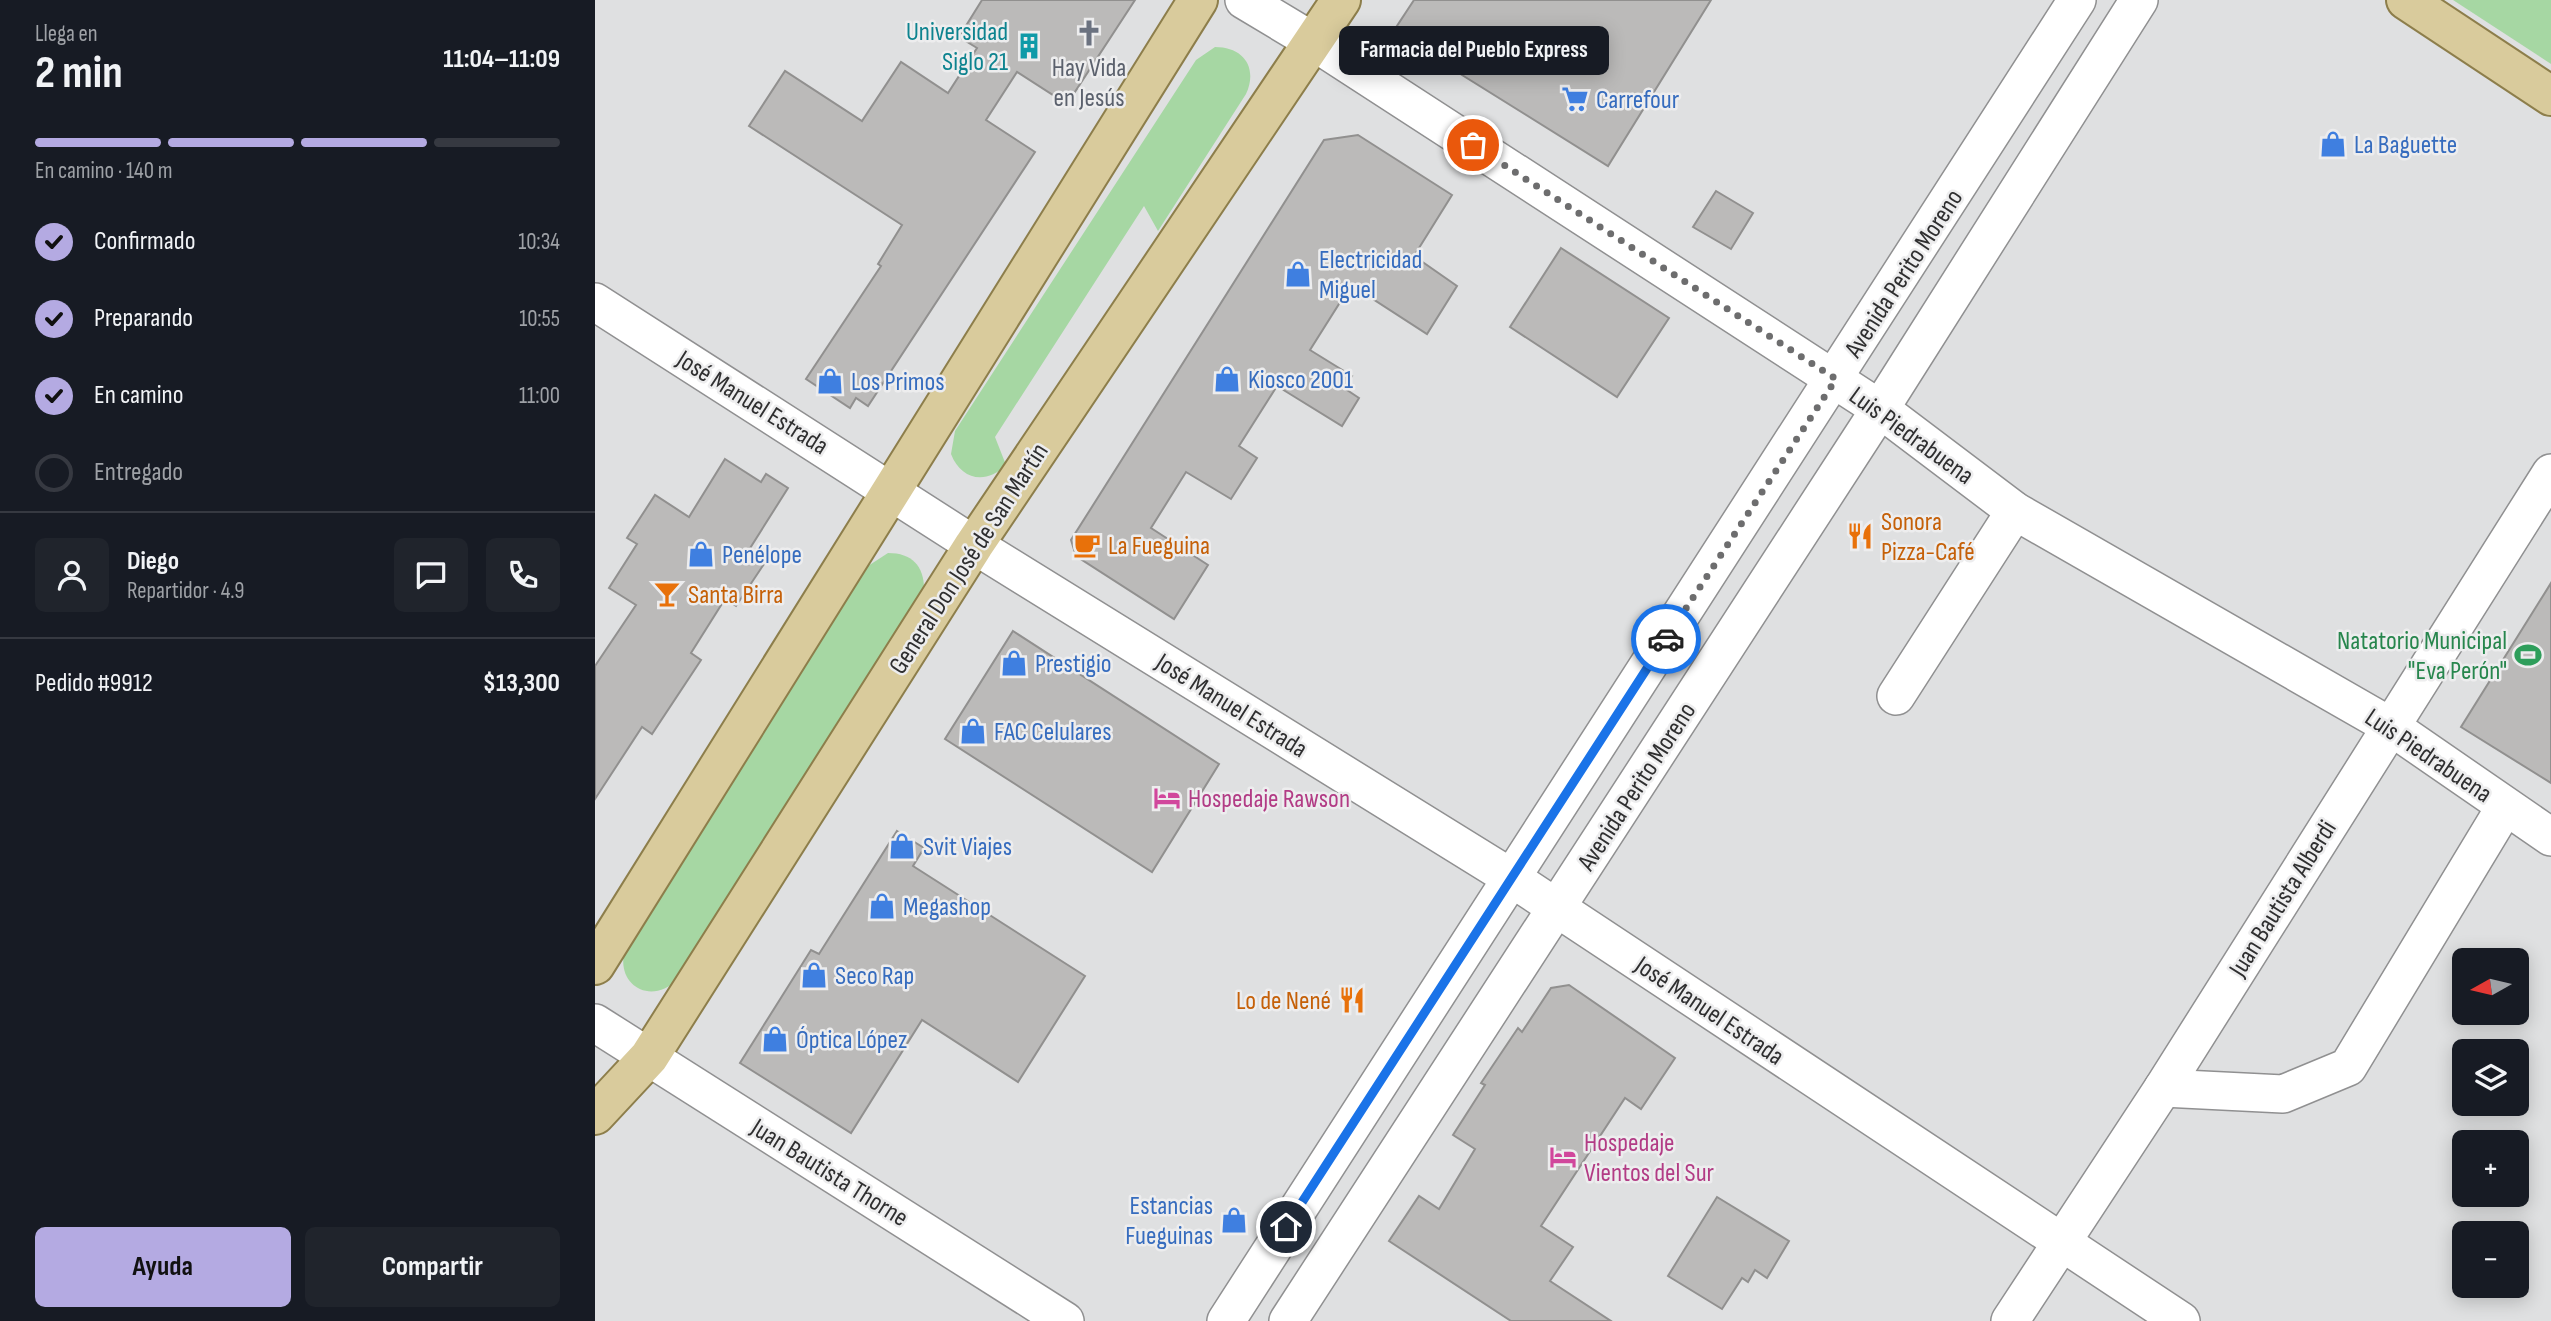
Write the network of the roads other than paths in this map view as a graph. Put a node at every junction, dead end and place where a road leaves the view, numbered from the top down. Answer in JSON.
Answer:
{"nodes":[{"id":1,"x":1198,"y":0,"type":"edge"},
{"id":2,"x":1244,"y":0,"type":"edge"},
{"id":3,"x":1341,"y":0,"type":"edge"},
{"id":4,"x":2077,"y":0,"type":"edge"},
{"id":5,"x":2139,"y":0,"type":"edge"},
{"id":6,"x":2406,"y":0,"type":"edge"},
{"id":7,"x":1314,"y":42,"type":"junction"},
{"id":8,"x":2551,"y":96,"type":"edge"},
{"id":9,"x":595,"y":302,"type":"edge"},
{"id":10,"x":1836,"y":379,"type":"junction"},
{"id":11,"x":1880,"y":409,"type":"junction"},
{"id":12,"x":2551,"y":473,"type":"edge"},
{"id":13,"x":894,"y":491,"type":"junction"},
{"id":14,"x":2015,"y":511,"type":"junction"},
{"id":15,"x":974,"y":545,"type":"junction"},
{"id":16,"x":1896,"y":696,"type":"dead end"},
{"id":17,"x":2390,"y":726,"type":"junction"},
{"id":18,"x":2505,"y":807,"type":"junction"},
{"id":19,"x":2551,"y":837,"type":"edge"},
{"id":20,"x":1510,"y":877,"type":"junction"},
{"id":21,"x":1557,"y":908,"type":"junction"},
{"id":22,"x":595,"y":965,"type":"edge"},
{"id":23,"x":595,"y":1023,"type":"edge"},
{"id":24,"x":649,"y":1057,"type":"junction"},
{"id":25,"x":2163,"y":1088,"type":"junction"},
{"id":26,"x":595,"y":1115,"type":"edge"},
{"id":27,"x":2059,"y":1243,"type":"junction"},
{"id":28,"x":1065,"y":1321,"type":"edge"},
{"id":29,"x":1226,"y":1321,"type":"edge"},
{"id":30,"x":1287,"y":1321,"type":"edge"},
{"id":31,"x":2010,"y":1321,"type":"edge"},
{"id":32,"x":2181,"y":1321,"type":"edge"}],
"edges":[{"from":1,"to":13,"type":"main road"},
{"from":2,"to":7,"type":"street","name":"Luis Piedrabuena"},
{"from":3,"to":7,"type":"main road","name":"General Don José de San Martín"},
{"from":4,"to":10,"type":"street","name":"Avenida Perito Moreno"},
{"from":5,"to":11,"type":"street","name":"Avenida Perito Moreno"},
{"from":6,"to":8,"type":"main road"},
{"from":7,"to":10,"type":"street","name":"Luis Piedrabuena"},
{"from":7,"to":15,"type":"main road","name":"General Don José de San Martín"},
{"from":9,"to":13,"type":"street","name":"José Manuel Estrada"},
{"from":10,"to":11,"type":"street","name":"Luis Piedrabuena"},
{"from":10,"to":20,"type":"street","name":"Avenida Perito Moreno"},
{"from":11,"to":14,"type":"street","name":"Luis Piedrabuena"},
{"from":11,"to":21,"type":"street","name":"Avenida Perito Moreno"},
{"from":12,"to":17,"type":"street","name":"Juan Bautista Alberdi"},
{"from":13,"to":15,"type":"street","name":"José Manuel Estrada"},
{"from":13,"to":22,"type":"main road"},
{"from":14,"to":16,"type":"street"},
{"from":14,"to":17,"type":"street","name":"Luis Piedrabuena"},
{"from":15,"to":20,"type":"street","name":"José Manuel Estrada"},
{"from":15,"to":24,"type":"main road","name":"General Don José de San Martín"},
{"from":17,"to":18,"type":"street","name":"Luis Piedrabuena"},
{"from":17,"to":25,"type":"street","name":"Juan Bautista Alberdi"},
{"from":18,"to":19,"type":"street","name":"Luis Piedrabuena"},
{"from":18,"to":25,"type":"street"},
{"from":20,"to":21,"type":"street","name":"José Manuel Estrada"},
{"from":20,"to":29,"type":"street","name":"Avenida Perito Moreno"},
{"from":21,"to":27,"type":"street","name":"José Manuel Estrada"},
{"from":21,"to":30,"type":"street","name":"Avenida Perito Moreno"},
{"from":23,"to":24,"type":"street","name":"Juan Bautista Thorne"},
{"from":24,"to":26,"type":"main road","name":"General Don José de San Martín"},
{"from":24,"to":28,"type":"street","name":"Juan Bautista Thorne"},
{"from":25,"to":27,"type":"street","name":"Juan Bautista Alberdi"},
{"from":27,"to":31,"type":"street","name":"Juan Bautista Alberdi"},
{"from":27,"to":32,"type":"street","name":"José Manuel Estrada"}]}
